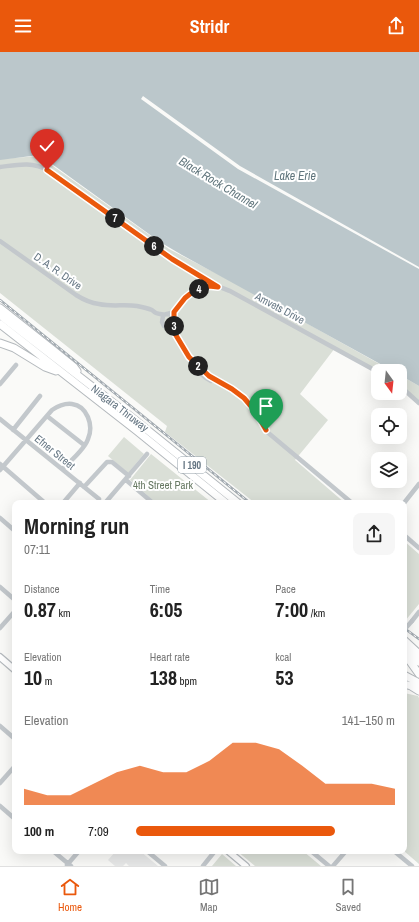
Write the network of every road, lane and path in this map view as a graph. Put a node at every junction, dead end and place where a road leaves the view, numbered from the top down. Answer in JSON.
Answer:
{"nodes":[{"id":1,"x":0,"y":167,"type":"edge"},
{"id":2,"x":0,"y":241,"type":"edge"},
{"id":3,"x":218,"y":287,"type":"junction"},
{"id":4,"x":0,"y":308,"type":"edge"},
{"id":5,"x":175,"y":311,"type":"junction"},
{"id":6,"x":158,"y":314,"type":"junction"},
{"id":7,"x":167,"y":314,"type":"junction"},
{"id":8,"x":0,"y":315,"type":"edge"},
{"id":9,"x":174,"y":320,"type":"junction"},
{"id":10,"x":162,"y":322,"type":"junction"},
{"id":11,"x":0,"y":324,"type":"edge"},
{"id":12,"x":165,"y":326,"type":"junction"},
{"id":13,"x":174,"y":332,"type":"junction"},
{"id":14,"x":0,"y":342,"type":"edge"},
{"id":15,"x":16,"y":365,"type":"dead end"},
{"id":16,"x":371,"y":368,"type":"edge"},
{"id":17,"x":63,"y":374,"type":"junction"},
{"id":18,"x":82,"y":379,"type":"junction"},
{"id":19,"x":0,"y":384,"type":"edge"},
{"id":20,"x":407,"y":392,"type":"edge"},
{"id":21,"x":40,"y":396,"type":"dead end"},
{"id":22,"x":419,"y":403,"type":"edge"},
{"id":23,"x":47,"y":415,"type":"junction"},
{"id":24,"x":0,"y":419,"type":"edge"},
{"id":25,"x":13,"y":430,"type":"junction"},
{"id":26,"x":26,"y":440,"type":"junction"},
{"id":27,"x":84,"y":445,"type":"junction"},
{"id":28,"x":147,"y":454,"type":"dead end"},
{"id":29,"x":1,"y":467,"type":"edge"},
{"id":30,"x":62,"y":470,"type":"junction"},
{"id":31,"x":127,"y":478,"type":"junction"},
{"id":32,"x":80,"y":483,"type":"junction"},
{"id":33,"x":419,"y":484,"type":"edge"},
{"id":34,"x":84,"y":487,"type":"junction"},
{"id":35,"x":99,"y":499,"type":"dead end"},
{"id":36,"x":41,"y":500,"type":"edge"},
{"id":37,"x":66,"y":500,"type":"edge"},
{"id":38,"x":108,"y":500,"type":"edge"},
{"id":39,"x":149,"y":500,"type":"edge"},
{"id":40,"x":222,"y":500,"type":"edge"},
{"id":41,"x":234,"y":500,"type":"edge"},
{"id":42,"x":348,"y":500,"type":"edge"},
{"id":43,"x":406,"y":500,"type":"edge"},
{"id":44,"x":0,"y":518,"type":"edge"},
{"id":45,"x":12,"y":528,"type":"edge"},
{"id":46,"x":407,"y":538,"type":"edge"},
{"id":47,"x":419,"y":548,"type":"edge"},
{"id":48,"x":0,"y":587,"type":"edge"},
{"id":49,"x":12,"y":597,"type":"edge"},
{"id":50,"x":419,"y":612,"type":"edge"},
{"id":51,"x":12,"y":614,"type":"edge"},
{"id":52,"x":407,"y":627,"type":"edge"},
{"id":53,"x":0,"y":628,"type":"edge"},
{"id":54,"x":407,"y":642,"type":"edge"},
{"id":55,"x":407,"y":643,"type":"edge"},
{"id":56,"x":419,"y":648,"type":"edge"},
{"id":57,"x":407,"y":652,"type":"edge"},
{"id":58,"x":419,"y":654,"type":"edge"},
{"id":59,"x":0,"y":658,"type":"edge"},
{"id":60,"x":407,"y":658,"type":"edge"},
{"id":61,"x":419,"y":662,"type":"edge"},
{"id":62,"x":12,"y":668,"type":"edge"},
{"id":63,"x":419,"y":674,"type":"edge"},
{"id":64,"x":407,"y":677,"type":"edge"},
{"id":65,"x":419,"y":683,"type":"edge"},
{"id":66,"x":407,"y":685,"type":"edge"},
{"id":67,"x":419,"y":691,"type":"edge"},
{"id":68,"x":0,"y":726,"type":"edge"},
{"id":69,"x":12,"y":736,"type":"edge"},
{"id":70,"x":12,"y":769,"type":"edge"},
{"id":71,"x":0,"y":783,"type":"edge"},
{"id":72,"x":0,"y":806,"type":"edge"},
{"id":73,"x":12,"y":816,"type":"edge"},
{"id":74,"x":56,"y":854,"type":"edge"},
{"id":75,"x":77,"y":854,"type":"edge"},
{"id":76,"x":150,"y":854,"type":"edge"},
{"id":77,"x":213,"y":854,"type":"edge"},
{"id":78,"x":232,"y":854,"type":"edge"},
{"id":79,"x":315,"y":854,"type":"edge"},
{"id":80,"x":343,"y":854,"type":"edge"},
{"id":81,"x":398,"y":854,"type":"edge"},
{"id":82,"x":69,"y":865,"type":"edge"},
{"id":83,"x":164,"y":866,"type":"edge"},
{"id":84,"x":203,"y":866,"type":"edge"},
{"id":85,"x":246,"y":866,"type":"edge"},
{"id":86,"x":329,"y":866,"type":"edge"},
{"id":87,"x":333,"y":866,"type":"edge"},
{"id":88,"x":412,"y":866,"type":"edge"}],
"edges":[{"from":1,"to":3,"type":"street"},
{"from":2,"to":6,"type":"street","name":"D. A. R. Drive"},
{"from":3,"to":5,"type":"street","name":"Amvets Drive"},
{"from":3,"to":16,"type":"street","name":"Amvets Drive"},
{"from":4,"to":18,"type":"highway"},
{"from":5,"to":7,"type":"street"},
{"from":5,"to":9,"type":"street"},
{"from":6,"to":7,"type":"street","name":"D. A. R. Drive"},
{"from":6,"to":10,"type":"street"},
{"from":7,"to":9,"type":"street"},
{"from":7,"to":10,"type":"street"},
{"from":8,"to":18,"type":"highway","name":"Niagara Thruway","number":"I 190"},
{"from":9,"to":12,"type":"street"},
{"from":9,"to":13,"type":"street"},
{"from":10,"to":12,"type":"street"},
{"from":11,"to":17,"type":"highway","name":"Niagara Thruway","number":"I 190"},
{"from":12,"to":13,"type":"street"},
{"from":13,"to":42,"type":"street"},
{"from":14,"to":17,"type":"highway"},
{"from":15,"to":19,"type":"street"},
{"from":17,"to":40,"type":"highway","name":"Niagara Thruway","number":"I 190"},
{"from":18,"to":41,"type":"highway","name":"Niagara Thruway","number":"I 190"},
{"from":20,"to":22,"type":"street"},
{"from":21,"to":25,"type":"street"},
{"from":23,"to":26,"type":"street"},
{"from":23,"to":27,"type":"street"},
{"from":23,"to":27,"type":"street"},
{"from":24,"to":25,"type":"street","name":"Efner Street"},
{"from":25,"to":26,"type":"street","name":"Efner Street"},
{"from":26,"to":29,"type":"street"},
{"from":26,"to":30,"type":"street","name":"Efner Street"},
{"from":27,"to":30,"type":"street"},
{"from":28,"to":31,"type":"street"},
{"from":29,"to":36,"type":"street"},
{"from":30,"to":32,"type":"street","name":"Efner Street"},
{"from":31,"to":34,"type":"street"},
{"from":31,"to":38,"type":"street"},
{"from":31,"to":39,"type":"street"},
{"from":32,"to":34,"type":"street","name":"Efner Street"},
{"from":32,"to":37,"type":"street"},
{"from":33,"to":43,"type":"street"},
{"from":34,"to":35,"type":"street","name":"Efner Street"},
{"from":44,"to":45,"type":"street"},
{"from":46,"to":47,"type":"street"},
{"from":48,"to":49,"type":"street"},
{"from":50,"to":52,"type":"street","bridge":true},
{"from":51,"to":53,"type":"street"},
{"from":54,"to":56,"type":"highway"},
{"from":55,"to":58,"type":"highway"},
{"from":57,"to":61,"type":"highway"},
{"from":59,"to":62,"type":"main road"},
{"from":60,"to":63,"type":"highway"},
{"from":64,"to":65,"type":"highway"},
{"from":66,"to":67,"type":"highway"},
{"from":68,"to":69,"type":"street"},
{"from":70,"to":71,"type":"street"},
{"from":72,"to":73,"type":"street"},
{"from":74,"to":82,"type":"street"},
{"from":75,"to":82,"type":"street"},
{"from":76,"to":83,"type":"street"},
{"from":77,"to":84,"type":"street"},
{"from":78,"to":85,"type":"main road"},
{"from":79,"to":86,"type":"street"},
{"from":80,"to":87,"type":"street"},
{"from":81,"to":88,"type":"street"}]}
